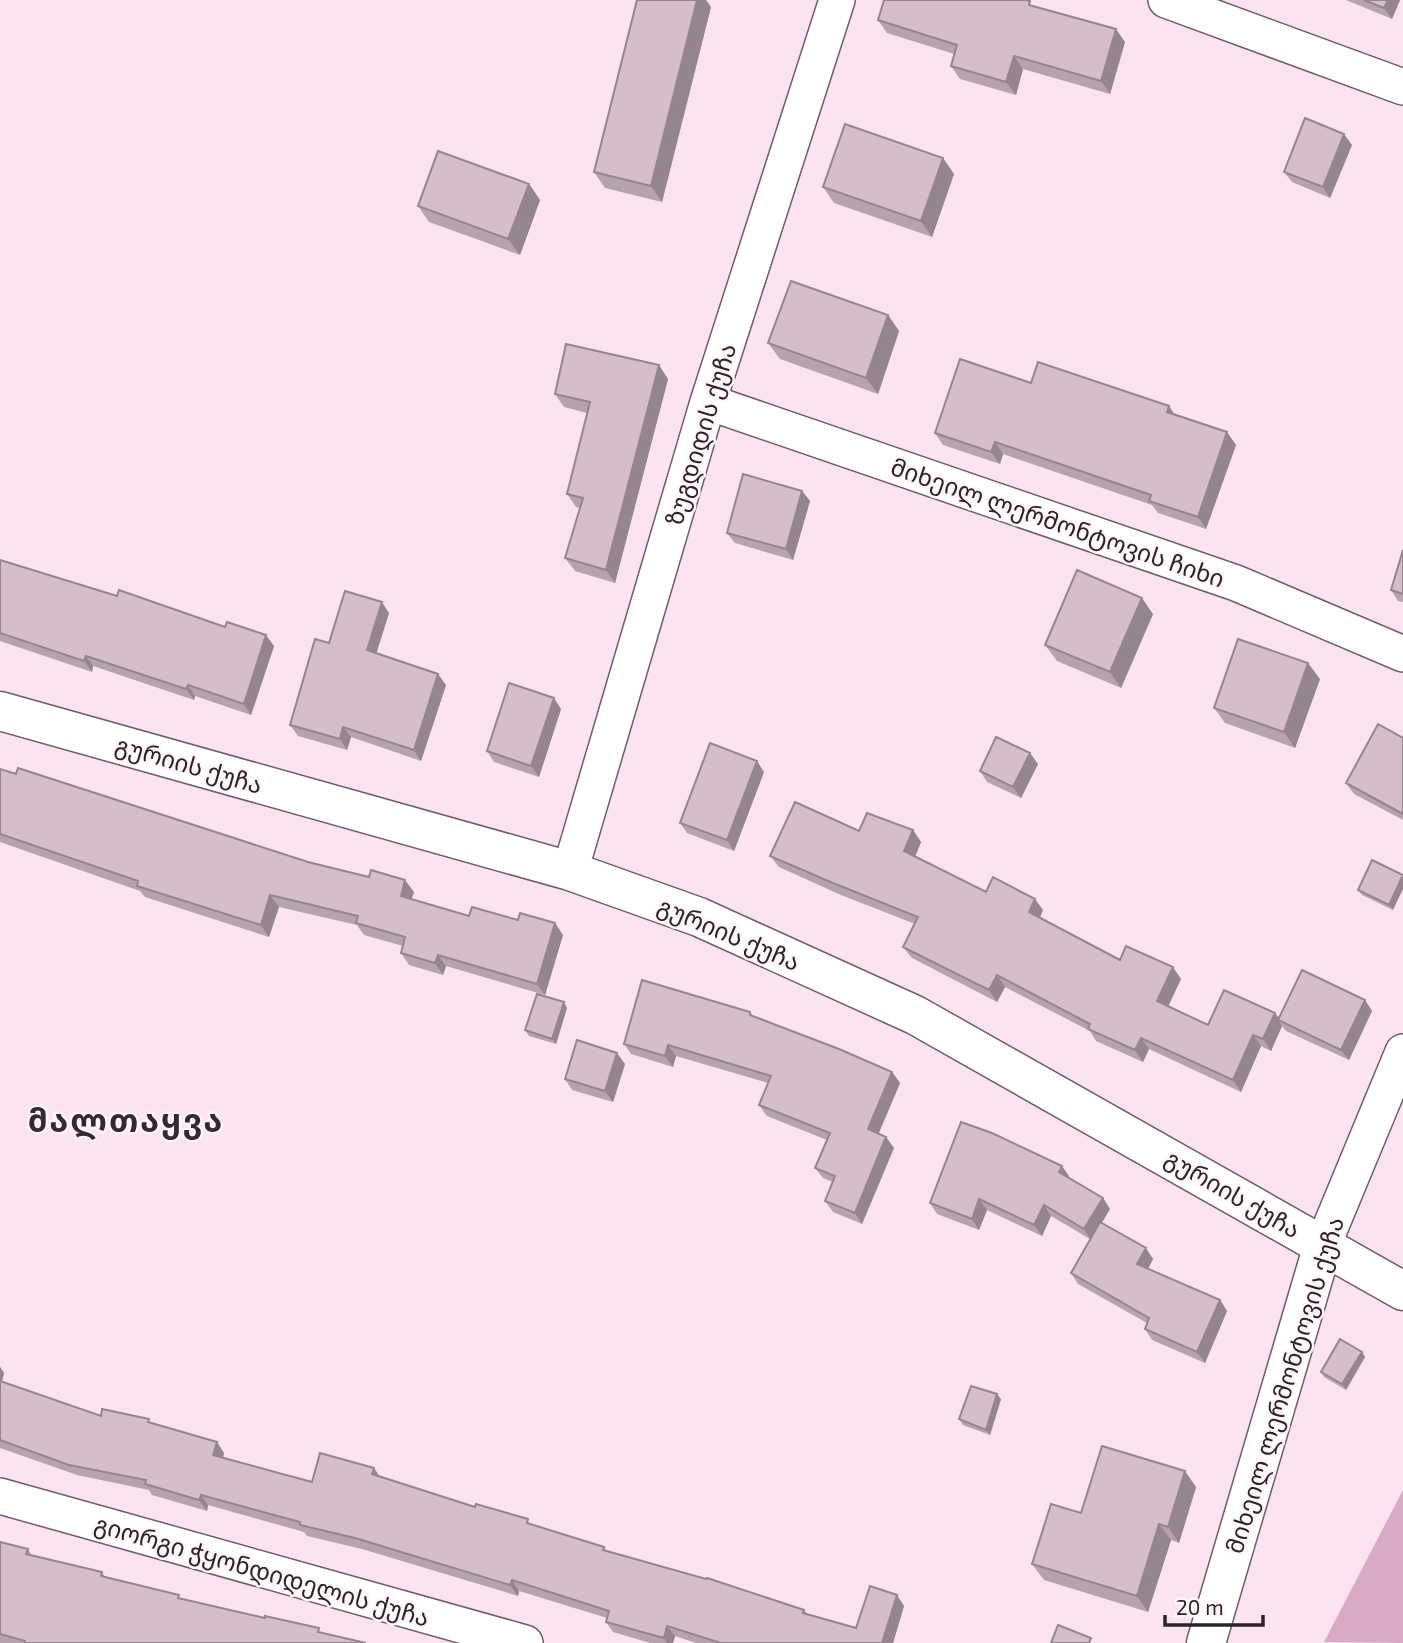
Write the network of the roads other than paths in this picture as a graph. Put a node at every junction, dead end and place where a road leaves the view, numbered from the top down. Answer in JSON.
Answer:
{"nodes":[{"id":1,"x":837,"y":0,"type":"edge"},
{"id":2,"x":1166,"y":0,"type":"edge"},
{"id":3,"x":1403,"y":86,"type":"edge"},
{"id":4,"x":708,"y":402,"type":"junction"},
{"id":5,"x":1403,"y":654,"type":"edge"},
{"id":6,"x":0,"y":711,"type":"edge"},
{"id":7,"x":570,"y":872,"type":"junction"},
{"id":8,"x":1403,"y":1052,"type":"edge"},
{"id":9,"x":1323,"y":1245,"type":"junction"},
{"id":10,"x":1403,"y":1291,"type":"edge"},
{"id":11,"x":0,"y":1496,"type":"edge"},
{"id":12,"x":525,"y":1643,"type":"edge"},
{"id":13,"x":1206,"y":1643,"type":"edge"}],
"edges":[{"from":1,"to":4,"type":"street","name":"ზუგდიდის ქუჩა"},
{"from":2,"to":3,"type":"street"},
{"from":4,"to":5,"type":"street","name":"მიხეილ ლერმონტოვის ჩიხი"},
{"from":4,"to":7,"type":"street","name":"ზუგდიდის ქუჩა"},
{"from":6,"to":7,"type":"main road","name":"გურიის ქუჩა"},
{"from":7,"to":9,"type":"main road","name":"გურიის ქუჩა"},
{"from":8,"to":9,"type":"street","name":"მიხეილ ლერმონტოვის ქუჩა"},
{"from":9,"to":10,"type":"main road","name":"გურიის ქუჩა"},
{"from":9,"to":13,"type":"main road","name":"მიხეილ ლერმონტოვის ქუჩა"},
{"from":11,"to":12,"type":"street","name":"გიორგი ჭყონდიდელის ქუჩა"}]}
